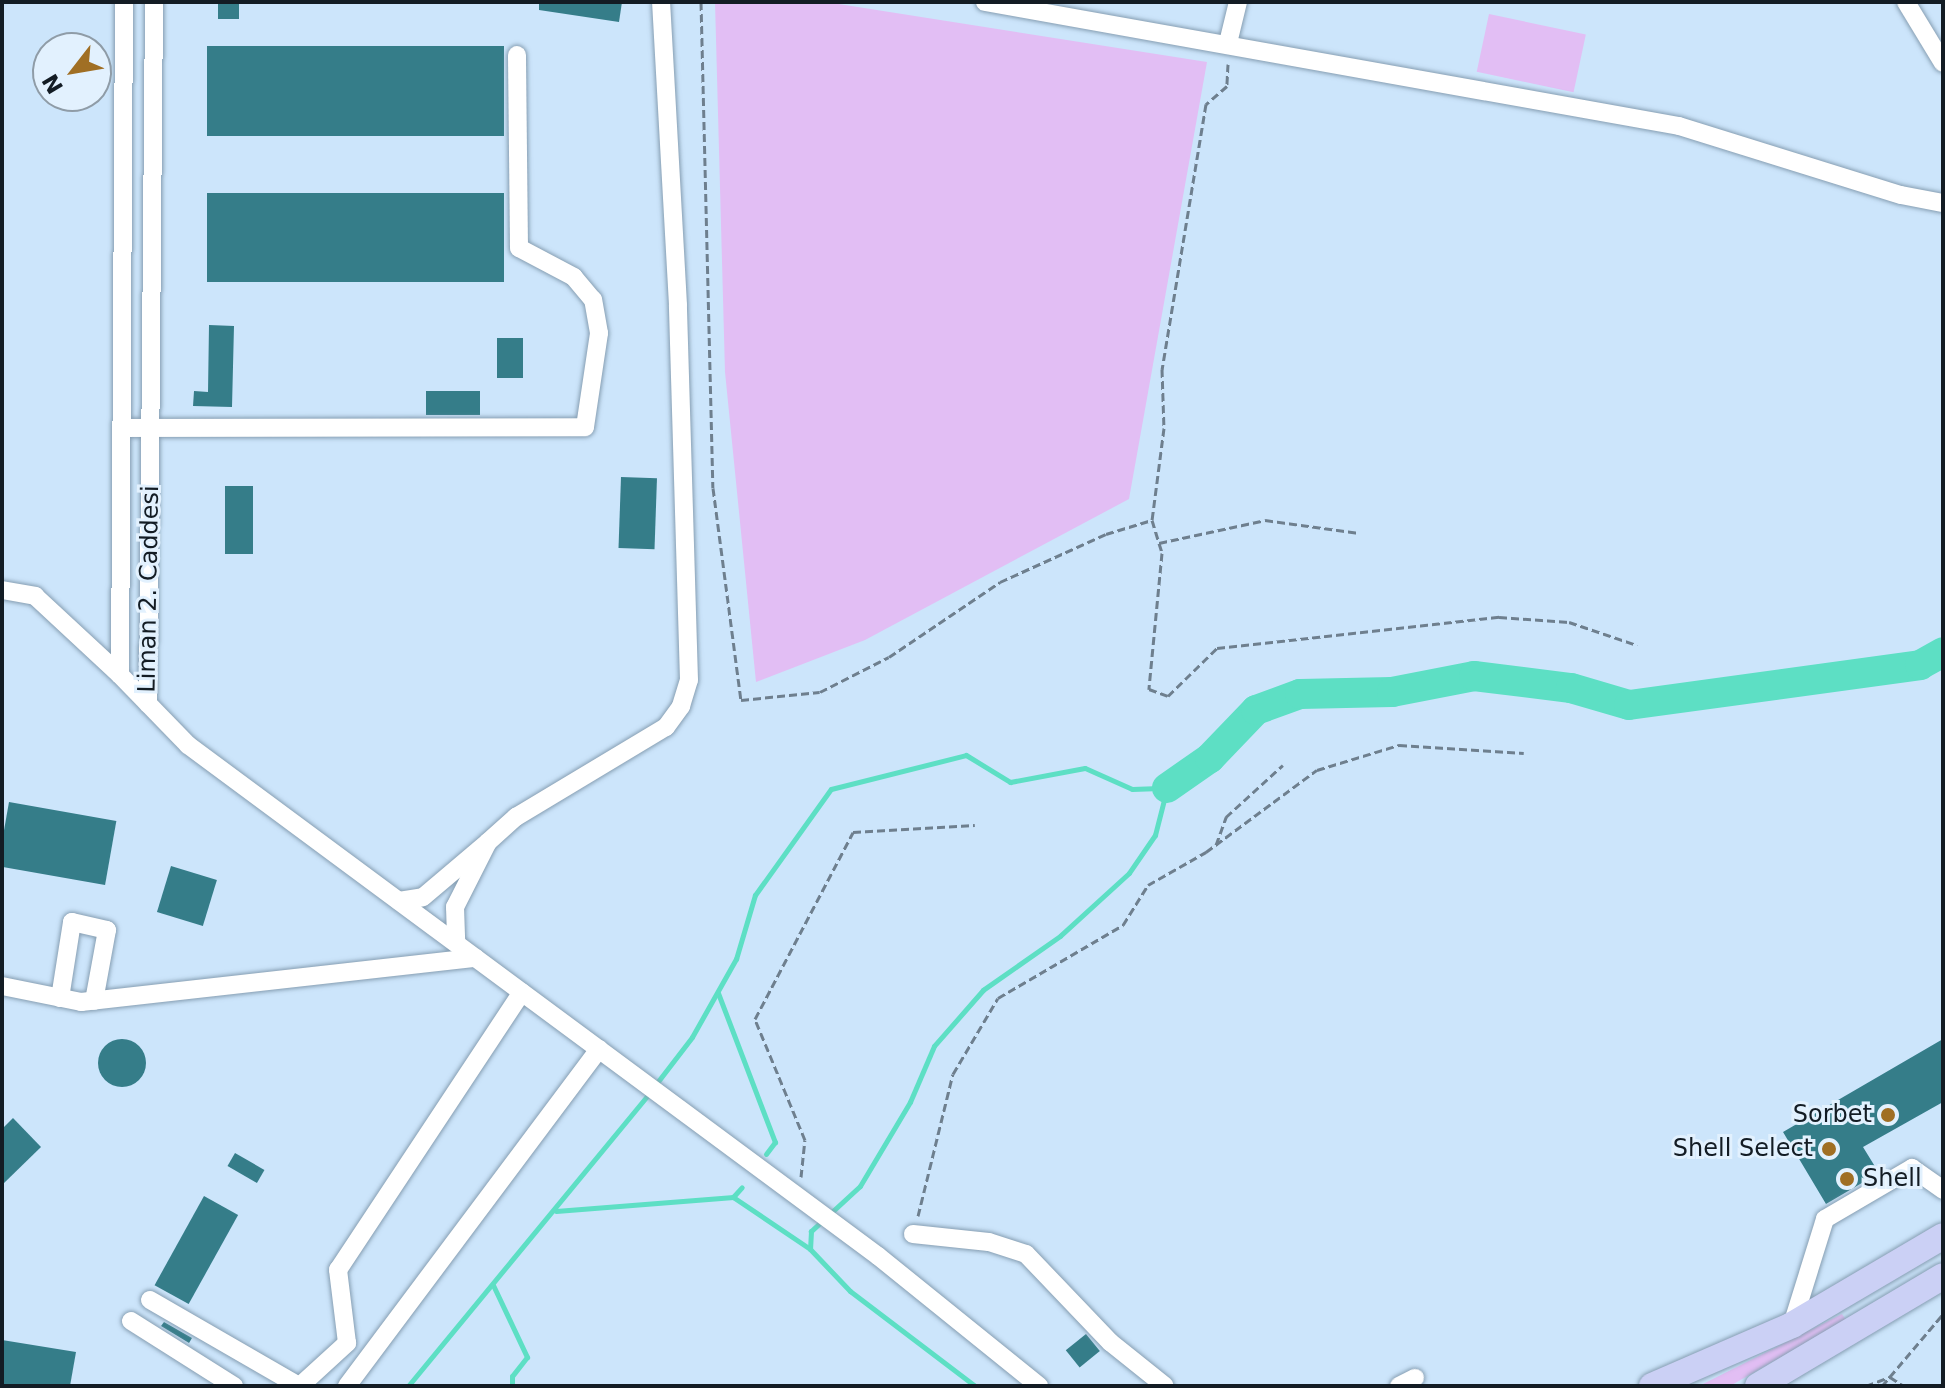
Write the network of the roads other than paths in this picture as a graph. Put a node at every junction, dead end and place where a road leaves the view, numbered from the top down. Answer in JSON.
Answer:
{"nodes":[{"id":1,"x":124,"y":2,"type":"edge"},
{"id":2,"x":154,"y":2,"type":"edge"},
{"id":3,"x":661,"y":2,"type":"edge"},
{"id":4,"x":985,"y":2,"type":"edge"},
{"id":5,"x":1238,"y":2,"type":"edge"},
{"id":6,"x":1906,"y":2,"type":"edge"},
{"id":7,"x":1228,"y":43,"type":"junction"},
{"id":8,"x":517,"y":55,"type":"dead end"},
{"id":9,"x":1943,"y":63,"type":"edge"},
{"id":10,"x":1941,"y":201,"type":"edge"},
{"id":11,"x":121,"y":428,"type":"junction"},
{"id":12,"x":151,"y":428,"type":"junction"},
{"id":13,"x":2,"y":590,"type":"edge"},
{"id":14,"x":120,"y":675,"type":"junction"},
{"id":15,"x":148,"y":704,"type":"junction"},
{"id":16,"x":488,"y":842,"type":"junction"},
{"id":17,"x":399,"y":901,"type":"junction"},
{"id":18,"x":456,"y":943,"type":"junction"},
{"id":19,"x":476,"y":958,"type":"junction"},
{"id":20,"x":2,"y":986,"type":"edge"},
{"id":21,"x":522,"y":992,"type":"junction"},
{"id":22,"x":60,"y":998,"type":"junction"},
{"id":23,"x":94,"y":1001,"type":"junction"},
{"id":24,"x":599,"y":1049,"type":"junction"},
{"id":25,"x":1943,"y":1190,"type":"edge"},
{"id":26,"x":913,"y":1234,"type":"road end"},
{"id":27,"x":1943,"y":1236,"type":"edge"},
{"id":28,"x":1943,"y":1276,"type":"edge"},
{"id":29,"x":150,"y":1300,"type":"dead end"},
{"id":30,"x":131,"y":1321,"type":"dead end"},
{"id":31,"x":1792,"y":1325,"type":"junction"},
{"id":32,"x":270,"y":1379,"type":"edge"},
{"id":33,"x":234,"y":1386,"type":"edge"},
{"id":34,"x":300,"y":1386,"type":"edge"},
{"id":35,"x":347,"y":1386,"type":"edge"},
{"id":36,"x":1039,"y":1386,"type":"edge"},
{"id":37,"x":1165,"y":1386,"type":"edge"},
{"id":38,"x":1652,"y":1386,"type":"edge"},
{"id":39,"x":1758,"y":1386,"type":"edge"}],
"edges":[{"from":1,"to":11,"type":"street","name":"Liman 2. Caddesi"},
{"from":2,"to":12,"type":"street","name":"Liman 2. Caddesi"},
{"from":3,"to":16,"type":"street"},
{"from":4,"to":7,"type":"street"},
{"from":5,"to":7,"type":"street"},
{"from":6,"to":9,"type":"street"},
{"from":7,"to":10,"type":"street"},
{"from":8,"to":12,"type":"street"},
{"from":11,"to":12,"type":"street"},
{"from":11,"to":14,"type":"street","name":"Liman 2. Caddesi"},
{"from":12,"to":15,"type":"street","name":"Liman 2. Caddesi"},
{"from":13,"to":14,"type":"street"},
{"from":14,"to":15,"type":"street","name":"Liman 2. Caddesi"},
{"from":15,"to":17,"type":"street"},
{"from":16,"to":17,"type":"street"},
{"from":16,"to":18,"type":"street"},
{"from":17,"to":18,"type":"street"},
{"from":18,"to":19,"type":"street"},
{"from":19,"to":21,"type":"street"},
{"from":19,"to":23,"type":"street"},
{"from":20,"to":22,"type":"street"},
{"from":21,"to":24,"type":"street"},
{"from":21,"to":34,"type":"street"},
{"from":22,"to":23,"type":"street"},
{"from":22,"to":23,"type":"street"},
{"from":24,"to":35,"type":"street"},
{"from":24,"to":36,"type":"street"},
{"from":25,"to":31,"type":"street"},
{"from":26,"to":37,"type":"street"},
{"from":27,"to":31,"type":"highway"},
{"from":28,"to":39,"type":"highway"},
{"from":29,"to":32,"type":"street"},
{"from":30,"to":33,"type":"street"},
{"from":31,"to":38,"type":"highway"},
{"from":32,"to":34,"type":"street"}]}
